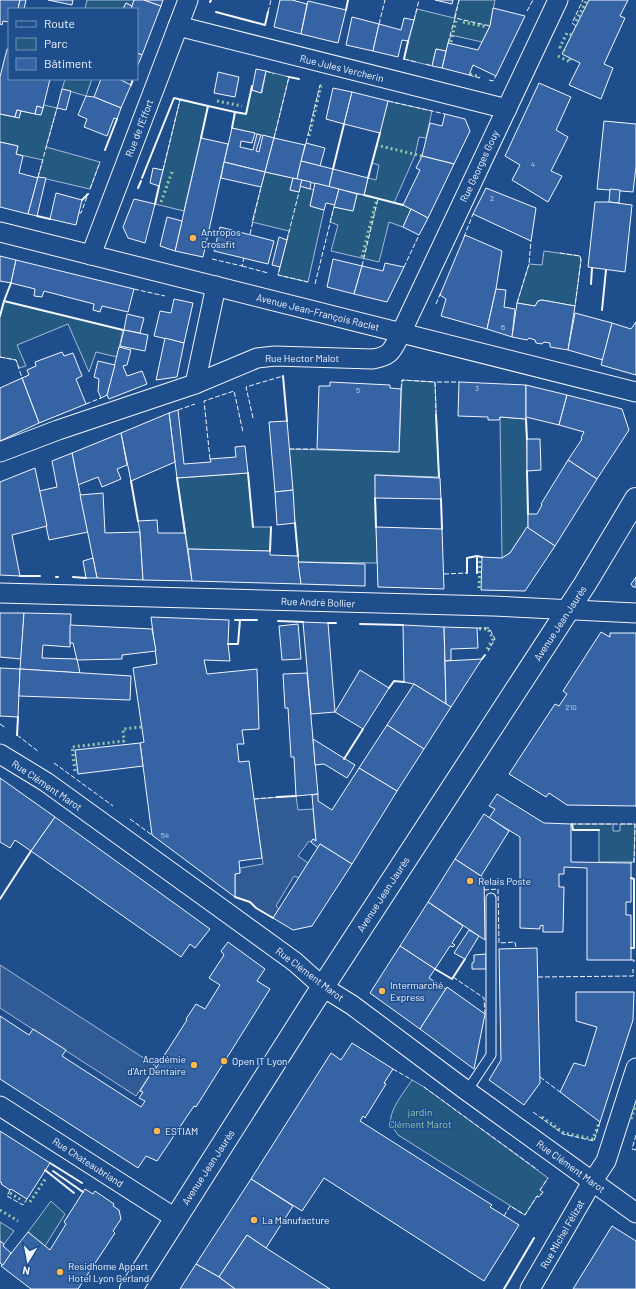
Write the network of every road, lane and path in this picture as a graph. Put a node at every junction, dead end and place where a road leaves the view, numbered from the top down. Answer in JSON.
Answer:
{"nodes":[{"id":1,"x":188,"y":0,"type":"edge"},
{"id":2,"x":558,"y":0,"type":"edge"},
{"id":3,"x":178,"y":26,"type":"junction"},
{"id":4,"x":507,"y":109,"type":"junction"},
{"id":5,"x":0,"y":232,"type":"edge"},
{"id":6,"x":91,"y":255,"type":"junction"},
{"id":7,"x":216,"y":286,"type":"junction"},
{"id":8,"x":401,"y":333,"type":"junction"},
{"id":9,"x":195,"y":384,"type":"junction"},
{"id":10,"x":636,"y":392,"type":"edge"},
{"id":11,"x":0,"y":452,"type":"edge"},
{"id":12,"x":636,"y":499,"type":"edge"},
{"id":13,"x":0,"y":593,"type":"edge"},
{"id":14,"x":568,"y":611,"type":"junction"},
{"id":15,"x":636,"y":613,"type":"edge"},
{"id":16,"x":0,"y":754,"type":"edge"},
{"id":17,"x":491,"y":898,"type":"dead end"},
{"id":18,"x":323,"y":987,"type":"junction"},
{"id":19,"x":636,"y":1068,"type":"edge"},
{"id":20,"x":467,"y":1092,"type":"junction"},
{"id":21,"x":0,"y":1106,"type":"edge"},
{"id":22,"x":592,"y":1182,"type":"junction"},
{"id":23,"x":636,"y":1213,"type":"edge"},
{"id":24,"x":175,"y":1218,"type":"junction"},
{"id":25,"x":131,"y":1289,"type":"edge"},
{"id":26,"x":530,"y":1289,"type":"edge"}],
"edges":[{"from":1,"to":3,"type":"street","name":"Rue de l'Effort"},
{"from":2,"to":4,"type":"street","name":"Rue Georges Gouy"},
{"from":3,"to":4,"type":"street","name":"Rue Jules Vercherin"},
{"from":3,"to":6,"type":"street","name":"Rue de l'Effort"},
{"from":4,"to":8,"type":"street","name":"Rue Georges Gouy"},
{"from":5,"to":6,"type":"street","name":"Avenue Jean-François Raclet"},
{"from":6,"to":7,"type":"street","name":"Avenue Jean-François Raclet"},
{"from":7,"to":8,"type":"street","name":"Avenue Jean-François Raclet"},
{"from":7,"to":9,"type":"street"},
{"from":8,"to":9,"type":"street","name":"Rue Hector Malot"},
{"from":8,"to":10,"type":"street","name":"Avenue Jean-François Raclet"},
{"from":9,"to":11,"type":"street","name":"Rue Hector Malot"},
{"from":12,"to":14,"type":"main road","name":"Avenue Jean Jaurès"},
{"from":13,"to":14,"type":"street","name":"Rue André Bollier"},
{"from":14,"to":15,"type":"street","name":"Rue André Bollier"},
{"from":14,"to":18,"type":"main road","name":"Avenue Jean Jaurès"},
{"from":16,"to":18,"type":"street","name":"Rue Clément Marot"},
{"from":17,"to":20,"type":"lane"},
{"from":18,"to":20,"type":"street","name":"Rue Clément Marot"},
{"from":18,"to":24,"type":"main road","name":"Avenue Jean Jaurès"},
{"from":19,"to":22,"type":"street","name":"Rue Michel Félizat"},
{"from":20,"to":22,"type":"street","name":"Rue Clément Marot"},
{"from":21,"to":24,"type":"street","name":"Rue Chateaubriand"},
{"from":22,"to":23,"type":"street","name":"Rue Clément Marot"},
{"from":22,"to":26,"type":"street","name":"Rue Michel Félizat"},
{"from":24,"to":25,"type":"main road","name":"Avenue Jean Jaurès"}]}
